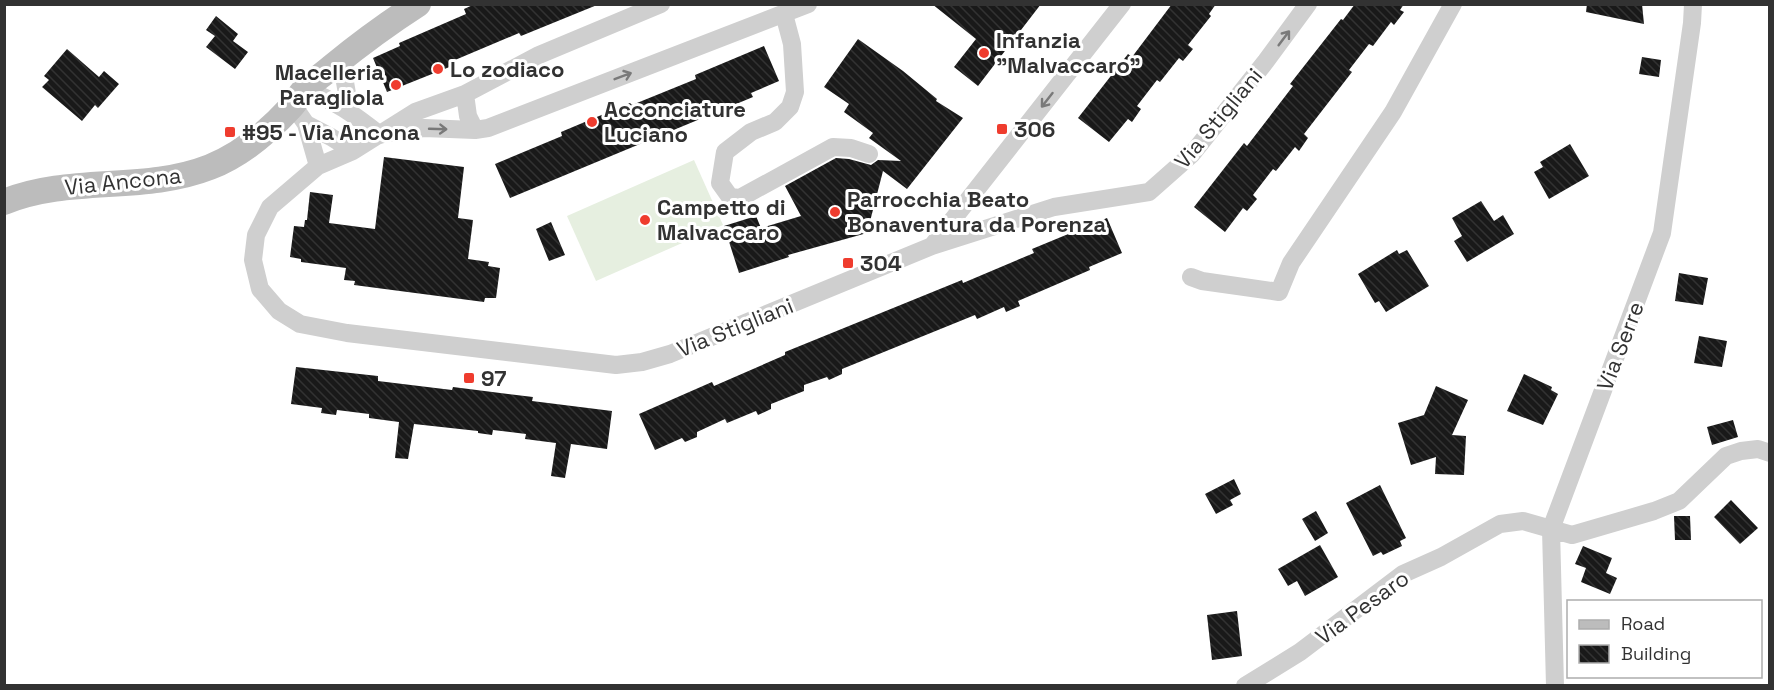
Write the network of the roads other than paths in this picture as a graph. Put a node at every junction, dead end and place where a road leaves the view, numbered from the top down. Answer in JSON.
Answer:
{"nodes":[{"id":1,"x":418,"y":4,"type":"edge"},
{"id":2,"x":661,"y":4,"type":"edge"},
{"id":3,"x":808,"y":4,"type":"edge"},
{"id":4,"x":1122,"y":4,"type":"edge"},
{"id":5,"x":1308,"y":4,"type":"edge"},
{"id":6,"x":1454,"y":4,"type":"edge"},
{"id":7,"x":1693,"y":4,"type":"edge"},
{"id":8,"x":784,"y":14,"type":"junction"},
{"id":9,"x":341,"y":59,"type":"junction"},
{"id":10,"x":465,"y":93,"type":"junction"},
{"id":11,"x":301,"y":106,"type":"junction"},
{"id":12,"x":350,"y":111,"type":"junction"},
{"id":13,"x":475,"y":130,"type":"junction"},
{"id":14,"x":380,"y":135,"type":"junction"},
{"id":15,"x":353,"y":152,"type":"junction"},
{"id":16,"x":869,"y":154,"type":"dead end"},
{"id":17,"x":318,"y":166,"type":"junction"},
{"id":18,"x":4,"y":202,"type":"edge"},
{"id":19,"x":932,"y":246,"type":"junction"},
{"id":20,"x":1191,"y":277,"type":"dead end"},
{"id":21,"x":1770,"y":453,"type":"edge"},
{"id":22,"x":1551,"y":529,"type":"junction"},
{"id":23,"x":1245,"y":686,"type":"edge"},
{"id":24,"x":1555,"y":686,"type":"edge"}],
"edges":[{"from":1,"to":9,"type":"street"},
{"from":2,"to":10,"type":"street","name":"Via Stigliani"},
{"from":3,"to":8,"type":"street"},
{"from":4,"to":19,"type":"street","one_way":true},
{"from":19,"to":5,"type":"street","name":"Via Stigliani","one_way":true},
{"from":6,"to":20,"type":"street"},
{"from":7,"to":22,"type":"street","name":"Via Serre"},
{"from":13,"to":8,"type":"street","one_way":true},
{"from":8,"to":16,"type":"street"},
{"from":9,"to":11,"type":"street","name":"Via Ancona"},
{"from":9,"to":12,"type":"street"},
{"from":10,"to":13,"type":"street"},
{"from":10,"to":14,"type":"street","name":"Via Stigliani"},
{"from":11,"to":12,"type":"street"},
{"from":11,"to":15,"type":"street"},
{"from":11,"to":17,"type":"street"},
{"from":11,"to":18,"type":"street","name":"Via Ancona"},
{"from":12,"to":14,"type":"street"},
{"from":14,"to":13,"type":"street","one_way":true},
{"from":14,"to":15,"type":"street","name":"Via Stigliani"},
{"from":15,"to":17,"type":"street","name":"Via Stigliani"},
{"from":17,"to":19,"type":"street","name":"Via Stigliani"},
{"from":21,"to":22,"type":"street","name":"Via Pesaro"},
{"from":22,"to":23,"type":"street","name":"Via Pesaro"},
{"from":22,"to":24,"type":"street","name":"Via Serre"}]}
